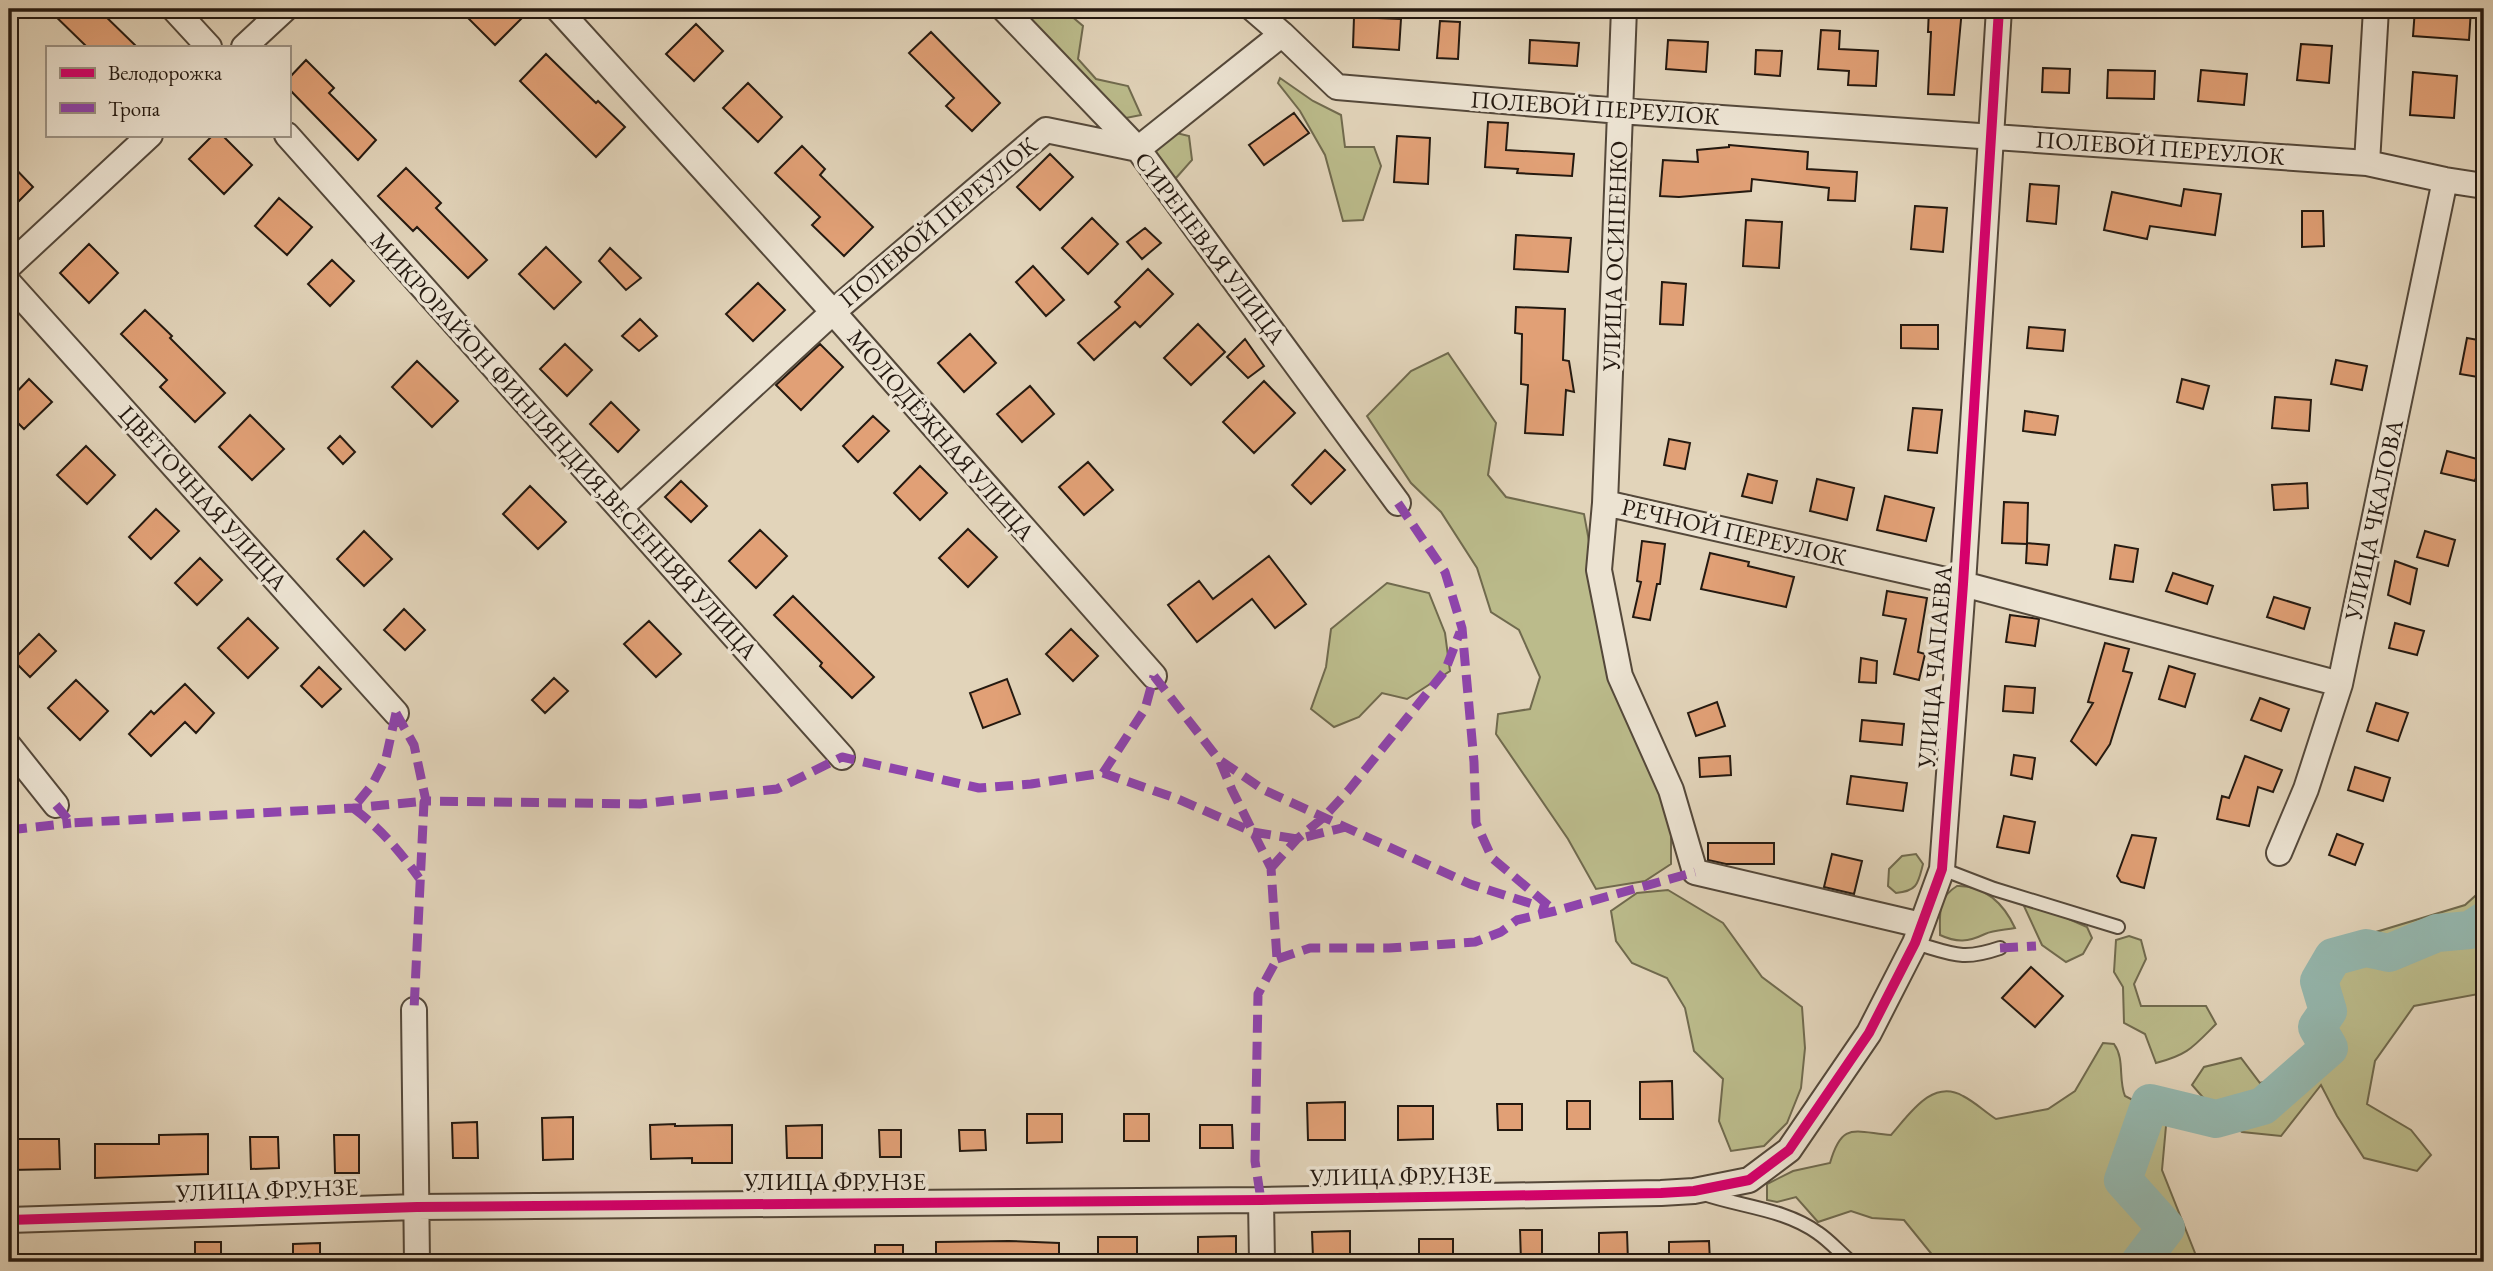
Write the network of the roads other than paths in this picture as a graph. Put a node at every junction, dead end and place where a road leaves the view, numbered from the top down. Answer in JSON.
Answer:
{"nodes":[{"id":1,"x":174,"y":9,"type":"edge"},
{"id":2,"x":285,"y":9,"type":"edge"},
{"id":3,"x":558,"y":9,"type":"edge"},
{"id":4,"x":1004,"y":9,"type":"edge"},
{"id":5,"x":1253,"y":9,"type":"edge"},
{"id":6,"x":1284,"y":9,"type":"edge"},
{"id":7,"x":1625,"y":9,"type":"edge"},
{"id":8,"x":1998,"y":9,"type":"edge"},
{"id":9,"x":2376,"y":9,"type":"edge"},
{"id":10,"x":1282,"y":34,"type":"junction"},
{"id":11,"x":208,"y":46,"type":"edge"},
{"id":12,"x":245,"y":46,"type":"edge"},
{"id":13,"x":1620,"y":111,"type":"junction"},
{"id":14,"x":149,"y":136,"type":"edge"},
{"id":15,"x":288,"y":136,"type":"edge"},
{"id":16,"x":1990,"y":136,"type":"junction"},
{"id":17,"x":1138,"y":149,"type":"junction"},
{"id":18,"x":2367,"y":163,"type":"junction"},
{"id":19,"x":2445,"y":180,"type":"junction"},
{"id":20,"x":2484,"y":186,"type":"edge"},
{"id":21,"x":9,"y":266,"type":"edge"},
{"id":22,"x":9,"y":283,"type":"edge"},
{"id":23,"x":833,"y":312,"type":"junction"},
{"id":24,"x":1398,"y":503,"type":"dead end"},
{"id":25,"x":1605,"y":503,"type":"junction"},
{"id":26,"x":620,"y":508,"type":"junction"},
{"id":27,"x":1963,"y":583,"type":"junction"},
{"id":28,"x":1154,"y":676,"type":"dead end"},
{"id":29,"x":2340,"y":684,"type":"junction"},
{"id":30,"x":396,"y":713,"type":"dead end"},
{"id":31,"x":9,"y":746,"type":"edge"},
{"id":32,"x":842,"y":757,"type":"dead end"},
{"id":33,"x":56,"y":805,"type":"dead end"},
{"id":34,"x":2279,"y":853,"type":"dead end"},
{"id":35,"x":1942,"y":869,"type":"junction"},
{"id":36,"x":2118,"y":926,"type":"dead end"},
{"id":37,"x":1918,"y":934,"type":"junction"},
{"id":38,"x":2000,"y":948,"type":"dead end"},
{"id":39,"x":414,"y":1010,"type":"dead end"},
{"id":40,"x":1694,"y":1191,"type":"junction"},
{"id":41,"x":1661,"y":1193,"type":"joint"},
{"id":42,"x":1261,"y":1200,"type":"junction"},
{"id":43,"x":417,"y":1207,"type":"junction"},
{"id":44,"x":9,"y":1220,"type":"edge"},
{"id":45,"x":417,"y":1262,"type":"edge"},
{"id":46,"x":1262,"y":1262,"type":"edge"},
{"id":47,"x":1851,"y":1262,"type":"edge"}],
"edges":[{"from":1,"to":11,"type":"street"},
{"from":2,"to":12,"type":"street"},
{"from":3,"to":23,"type":"street","name":"МОЛОДЁЖНАЯ УЛИЦА"},
{"from":4,"to":17,"type":"street","name":"СИРЕНЕВАЯ УЛИЦА"},
{"from":5,"to":10,"type":"street","name":"ПОЛЕВОЙ ПЕРЕУЛОК"},
{"from":6,"to":10,"type":"street"},
{"from":7,"to":13,"type":"street","name":"УЛИЦА ОСИПЕНКО"},
{"from":8,"to":16,"type":"street","name":"УЛИЦА ЧАПАЕВА"},
{"from":9,"to":18,"type":"street"},
{"from":10,"to":13,"type":"street","name":"ПОЛЕВОЙ ПЕРЕУЛОК"},
{"from":10,"to":17,"type":"street"},
{"from":13,"to":16,"type":"street","name":"ПОЛЕВОЙ ПЕРЕУЛОК"},
{"from":13,"to":25,"type":"street","name":"УЛИЦА ОСИПЕНКО"},
{"from":14,"to":21,"type":"street"},
{"from":15,"to":26,"type":"street","name":"МИКРОРАЙОН ФИНЛЯНДИЯ,ВЕСЕННЯЯ УЛИЦА"},
{"from":16,"to":18,"type":"street","name":"ПОЛЕВОЙ ПЕРЕУЛОК"},
{"from":16,"to":27,"type":"street","name":"УЛИЦА ЧАПАЕВА"},
{"from":17,"to":23,"type":"street","name":"ПОЛЕВОЙ ПЕРЕУЛОК"},
{"from":17,"to":24,"type":"street","name":"СИРЕНЕВАЯ УЛИЦА"},
{"from":18,"to":19,"type":"street","name":"ПОЛЕВОЙ ПЕРЕУЛОК"},
{"from":19,"to":20,"type":"street","name":"ПОЛЕВОЙ ПЕРЕУЛОК"},
{"from":19,"to":29,"type":"street","name":"УЛИЦА ЧКАЛОВА"},
{"from":22,"to":30,"type":"street","name":"ЦВЕТОЧНАЯ УЛИЦА"},
{"from":23,"to":26,"type":"street"},
{"from":23,"to":28,"type":"street","name":"МОЛОДЁЖНАЯ УЛИЦА"},
{"from":25,"to":27,"type":"street","name":"РЕЧНОЙ ПЕРЕУЛОК"},
{"from":25,"to":37,"type":"street","name":"РЕЧНОЙ ПЕРЕУЛОК"},
{"from":26,"to":32,"type":"street","name":"МИКРОРАЙОН ФИНЛЯНДИЯ,ВЕСЕННЯЯ УЛИЦА"},
{"from":27,"to":29,"type":"street","name":"РЕЧНОЙ ПЕРЕУЛОК"},
{"from":27,"to":35,"type":"street","name":"УЛИЦА ЧАПАЕВА"},
{"from":29,"to":34,"type":"street","name":"УЛИЦА ЧКАЛОВА"},
{"from":31,"to":33,"type":"street"},
{"from":35,"to":36,"type":"lane"},
{"from":35,"to":37,"type":"street","name":"УЛИЦА ЧАПАЕВА"},
{"from":37,"to":38,"type":"lane"},
{"from":37,"to":40,"type":"street","name":"УЛИЦА ЧАПАЕВА"},
{"from":39,"to":43,"type":"street"},
{"from":40,"to":41,"type":"street","name":"УЛИЦА ЧАПАЕВА"},
{"from":40,"to":47,"type":"lane"},
{"from":41,"to":42,"type":"street","name":"УЛИЦА ФРУНЗЕ"},
{"from":42,"to":43,"type":"street","name":"УЛИЦА ФРУНЗЕ"},
{"from":42,"to":46,"type":"street"},
{"from":43,"to":44,"type":"street","name":"УЛИЦА ФРУНЗЕ"},
{"from":43,"to":45,"type":"street"}]}
